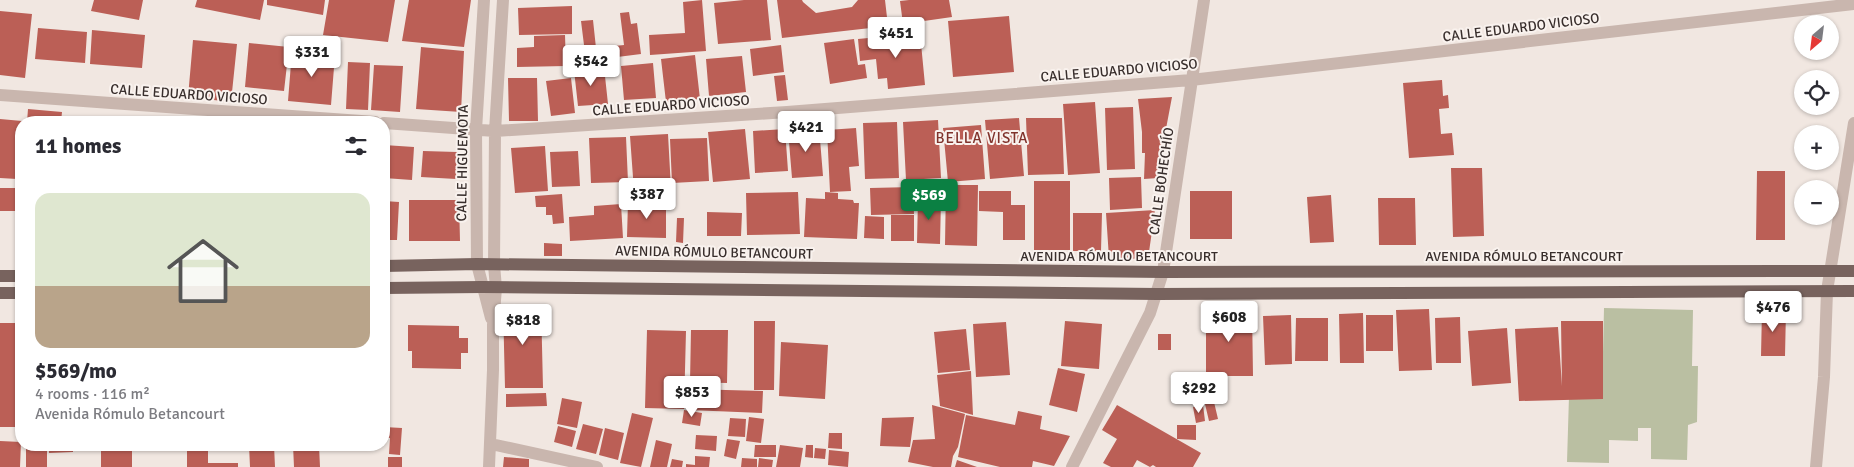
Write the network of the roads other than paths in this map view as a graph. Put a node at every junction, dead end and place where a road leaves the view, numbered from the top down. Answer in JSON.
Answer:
{"nodes":[{"id":1,"x":484,"y":0,"type":"edge"},
{"id":2,"x":503,"y":0,"type":"edge"},
{"id":3,"x":1204,"y":0,"type":"edge"},
{"id":4,"x":1854,"y":4,"type":"edge"},
{"id":5,"x":1191,"y":80,"type":"junction"},
{"id":6,"x":0,"y":94,"type":"edge"},
{"id":7,"x":295,"y":116,"type":"edge"},
{"id":8,"x":390,"y":123,"type":"edge"},
{"id":9,"x":1854,"y":123,"type":"edge"},
{"id":10,"x":476,"y":130,"type":"junction"},
{"id":11,"x":495,"y":131,"type":"junction"},
{"id":12,"x":477,"y":264,"type":"junction"},
{"id":13,"x":494,"y":265,"type":"junction"},
{"id":14,"x":390,"y":266,"type":"edge"},
{"id":15,"x":1831,"y":270,"type":"junction"},
{"id":16,"x":1854,"y":271,"type":"edge"},
{"id":17,"x":1163,"y":272,"type":"junction"},
{"id":18,"x":0,"y":276,"type":"edge"},
{"id":19,"x":15,"y":276,"type":"edge"},
{"id":20,"x":482,"y":287,"type":"junction"},
{"id":21,"x":390,"y":288,"type":"edge"},
{"id":22,"x":496,"y":288,"type":"junction"},
{"id":23,"x":1827,"y":291,"type":"junction"},
{"id":24,"x":1854,"y":291,"type":"edge"},
{"id":25,"x":0,"y":293,"type":"edge"},
{"id":26,"x":15,"y":293,"type":"edge"},
{"id":27,"x":1157,"y":294,"type":"junction"},
{"id":28,"x":493,"y":325,"type":"junction"},
{"id":29,"x":491,"y":444,"type":"junction"},
{"id":30,"x":489,"y":467,"type":"edge"},
{"id":31,"x":597,"y":467,"type":"edge"},
{"id":32,"x":1072,"y":467,"type":"edge"},
{"id":33,"x":1816,"y":467,"type":"edge"}],
"edges":[{"from":1,"to":10,"type":"street","name":"CALLE HIGUEMOTA"},
{"from":2,"to":11,"type":"street","name":"CALLE HIGUEMOTA"},
{"from":3,"to":5,"type":"street","name":"CALLE BOHECHÍO"},
{"from":4,"to":5,"type":"street","name":"CALLE EDUARDO VICIOSO"},
{"from":5,"to":11,"type":"street","name":"CALLE EDUARDO VICIOSO"},
{"from":5,"to":17,"type":"street","name":"CALLE BOHECHÍO"},
{"from":6,"to":7,"type":"street","name":"CALLE EDUARDO VICIOSO"},
{"from":8,"to":10,"type":"street","name":"CALLE EDUARDO VICIOSO"},
{"from":9,"to":15,"type":"street"},
{"from":10,"to":11,"type":"street","name":"CALLE EDUARDO VICIOSO"},
{"from":10,"to":12,"type":"street","name":"CALLE HIGUEMOTA"},
{"from":11,"to":13,"type":"street","name":"CALLE HIGUEMOTA"},
{"from":12,"to":13,"type":"main road","name":"AVENIDA RÓMULO BETANCOURT"},
{"from":12,"to":14,"type":"main road","name":"AVENIDA RÓMULO BETANCOURT"},
{"from":12,"to":20,"type":"street","name":"CALLE HIGUEMOTA"},
{"from":13,"to":17,"type":"main road","name":"AVENIDA RÓMULO BETANCOURT"},
{"from":13,"to":22,"type":"street","name":"CALLE HIGUEMOTA"},
{"from":15,"to":16,"type":"main road","name":"AVENIDA RÓMULO BETANCOURT"},
{"from":15,"to":17,"type":"main road","name":"AVENIDA RÓMULO BETANCOURT"},
{"from":15,"to":23,"type":"street"},
{"from":17,"to":27,"type":"street","name":"CALLE BOHECHÍO"},
{"from":18,"to":19,"type":"main road"},
{"from":20,"to":21,"type":"main road"},
{"from":20,"to":22,"type":"main road"},
{"from":20,"to":28,"type":"street","name":"CALLE HIGUEMOTA"},
{"from":22,"to":27,"type":"main road"},
{"from":22,"to":28,"type":"street","name":"CALLE HIGUEMOTA"},
{"from":23,"to":24,"type":"main road"},
{"from":23,"to":27,"type":"main road"},
{"from":23,"to":33,"type":"street"},
{"from":25,"to":26,"type":"main road"},
{"from":27,"to":32,"type":"street","name":"CALLE BOHECHÍO"},
{"from":28,"to":29,"type":"street","name":"CALLE HIGUEMOTA"},
{"from":29,"to":30,"type":"street","name":"CALLE HIGUEMOTA"},
{"from":29,"to":31,"type":"street"}]}
